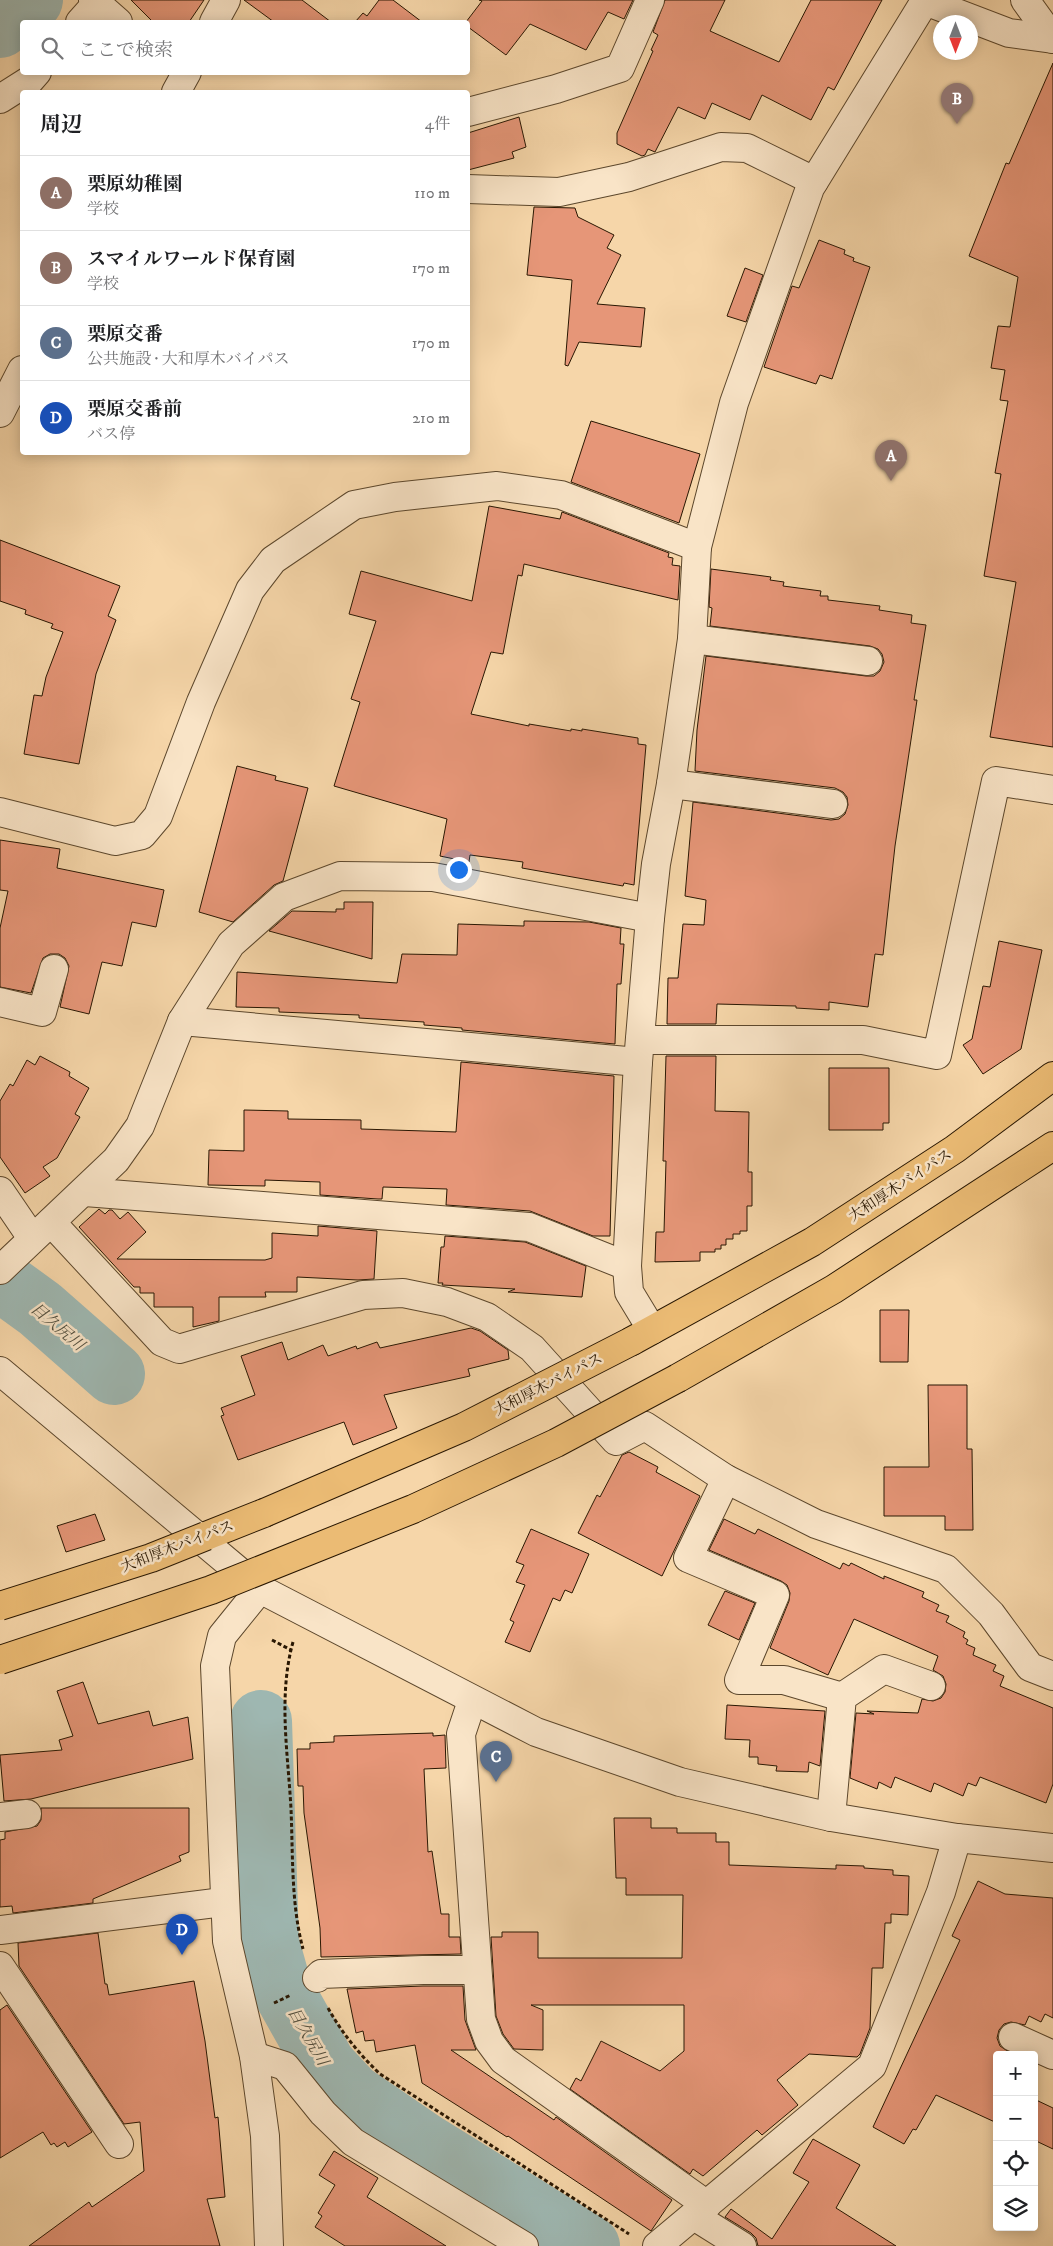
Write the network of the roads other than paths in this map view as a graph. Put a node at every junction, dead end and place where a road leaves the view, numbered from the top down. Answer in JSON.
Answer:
{"nodes":[{"id":1,"x":226,"y":0,"type":"edge"},
{"id":2,"x":650,"y":0,"type":"edge"},
{"id":3,"x":1025,"y":0,"type":"edge"},
{"id":4,"x":90,"y":8,"type":"edge"},
{"id":5,"x":114,"y":20,"type":"edge"},
{"id":6,"x":215,"y":20,"type":"edge"},
{"id":7,"x":1053,"y":39,"type":"edge"},
{"id":8,"x":34,"y":75,"type":"edge"},
{"id":9,"x":0,"y":99,"type":"edge"},
{"id":10,"x":470,"y":111,"type":"edge"},
{"id":11,"x":814,"y":181,"type":"junction"},
{"id":12,"x":470,"y":189,"type":"edge"},
{"id":13,"x":20,"y":374,"type":"edge"},
{"id":14,"x":0,"y":413,"type":"edge"},
{"id":15,"x":697,"y":547,"type":"junction"},
{"id":16,"x":692,"y":639,"type":"junction"},
{"id":17,"x":868,"y":661,"type":"dead end"},
{"id":18,"x":671,"y":784,"type":"junction"},
{"id":19,"x":1053,"y":790,"type":"edge"},
{"id":20,"x":833,"y":804,"type":"dead end"},
{"id":21,"x":0,"y":812,"type":"edge"},
{"id":22,"x":650,"y":918,"type":"junction"},
{"id":23,"x":54,"y":969,"type":"dead end"},
{"id":24,"x":0,"y":1002,"type":"edge"},
{"id":25,"x":182,"y":1020,"type":"junction"},
{"id":26,"x":639,"y":1051,"type":"junction"},
{"id":27,"x":1053,"y":1076,"type":"edge"},
{"id":28,"x":1053,"y":1146,"type":"edge"},
{"id":29,"x":0,"y":1190,"type":"edge"},
{"id":30,"x":85,"y":1192,"type":"junction"},
{"id":31,"x":42,"y":1230,"type":"junction"},
{"id":32,"x":627,"y":1266,"type":"junction"},
{"id":33,"x":2,"y":1268,"type":"edge"},
{"id":34,"x":642,"y":1336,"type":"junction"},
{"id":35,"x":0,"y":1371,"type":"edge"},
{"id":36,"x":726,"y":1478,"type":"junction"},
{"id":37,"x":260,"y":1589,"type":"junction"},
{"id":38,"x":0,"y":1606,"type":"edge"},
{"id":39,"x":0,"y":1660,"type":"edge"},
{"id":40,"x":1053,"y":1676,"type":"edge"},
{"id":41,"x":931,"y":1686,"type":"dead end"},
{"id":42,"x":842,"y":1697,"type":"junction"},
{"id":43,"x":472,"y":1701,"type":"junction"},
{"id":44,"x":27,"y":1814,"type":"dead end"},
{"id":45,"x":0,"y":1817,"type":"edge"},
{"id":46,"x":831,"y":1817,"type":"junction"},
{"id":47,"x":957,"y":1838,"type":"junction"},
{"id":48,"x":1053,"y":1848,"type":"edge"},
{"id":49,"x":223,"y":1902,"type":"junction"},
{"id":50,"x":0,"y":1930,"type":"edge"},
{"id":51,"x":0,"y":1966,"type":"edge"},
{"id":52,"x":478,"y":1970,"type":"junction"},
{"id":53,"x":315,"y":1978,"type":"road end"},
{"id":54,"x":1012,"y":2037,"type":"dead end"},
{"id":55,"x":1053,"y":2055,"type":"edge"},
{"id":56,"x":254,"y":2056,"type":"junction"},
{"id":57,"x":119,"y":2144,"type":"dead end"},
{"id":58,"x":700,"y":2211,"type":"junction"},
{"id":59,"x":269,"y":2246,"type":"edge"},
{"id":60,"x":524,"y":2246,"type":"edge"},
{"id":61,"x":657,"y":2246,"type":"edge"},
{"id":62,"x":742,"y":2246,"type":"edge"}],
"edges":[{"from":1,"to":6,"type":"street"},
{"from":2,"to":10,"type":"street"},
{"from":3,"to":7,"type":"street"},
{"from":4,"to":5,"type":"street"},
{"from":7,"to":11,"type":"street"},
{"from":8,"to":9,"type":"street"},
{"from":11,"to":12,"type":"street"},
{"from":11,"to":15,"type":"street"},
{"from":13,"to":14,"type":"street"},
{"from":15,"to":16,"type":"street"},
{"from":15,"to":21,"type":"street"},
{"from":16,"to":17,"type":"street"},
{"from":16,"to":18,"type":"street"},
{"from":18,"to":20,"type":"street"},
{"from":18,"to":22,"type":"street"},
{"from":19,"to":26,"type":"street"},
{"from":22,"to":25,"type":"street"},
{"from":22,"to":26,"type":"street"},
{"from":23,"to":24,"type":"street"},
{"from":25,"to":26,"type":"street"},
{"from":25,"to":30,"type":"street"},
{"from":26,"to":32,"type":"street"},
{"from":27,"to":34,"type":"highway","name":"大和厚木バイパス"},
{"from":28,"to":39,"type":"highway","bridge":true},
{"from":29,"to":31,"type":"street"},
{"from":30,"to":31,"type":"street"},
{"from":30,"to":32,"type":"street"},
{"from":31,"to":33,"type":"street"},
{"from":31,"to":36,"type":"street"},
{"from":32,"to":34,"type":"street"},
{"from":34,"to":38,"type":"highway","name":"大和厚木バイパス","bridge":true},
{"from":35,"to":37,"type":"street"},
{"from":36,"to":40,"type":"street"},
{"from":36,"to":42,"type":"street"},
{"from":37,"to":43,"type":"street"},
{"from":37,"to":49,"type":"street"},
{"from":41,"to":42,"type":"street"},
{"from":42,"to":46,"type":"street"},
{"from":43,"to":46,"type":"street"},
{"from":43,"to":52,"type":"street"},
{"from":44,"to":45,"type":"street"},
{"from":46,"to":47,"type":"street"},
{"from":47,"to":48,"type":"street"},
{"from":47,"to":58,"type":"street"},
{"from":49,"to":50,"type":"street"},
{"from":49,"to":56,"type":"street"},
{"from":51,"to":57,"type":"street"},
{"from":52,"to":53,"type":"street"},
{"from":52,"to":58,"type":"street"},
{"from":54,"to":55,"type":"street"},
{"from":56,"to":59,"type":"street"},
{"from":56,"to":60,"type":"street"},
{"from":58,"to":61,"type":"street"},
{"from":58,"to":62,"type":"street"}]}
